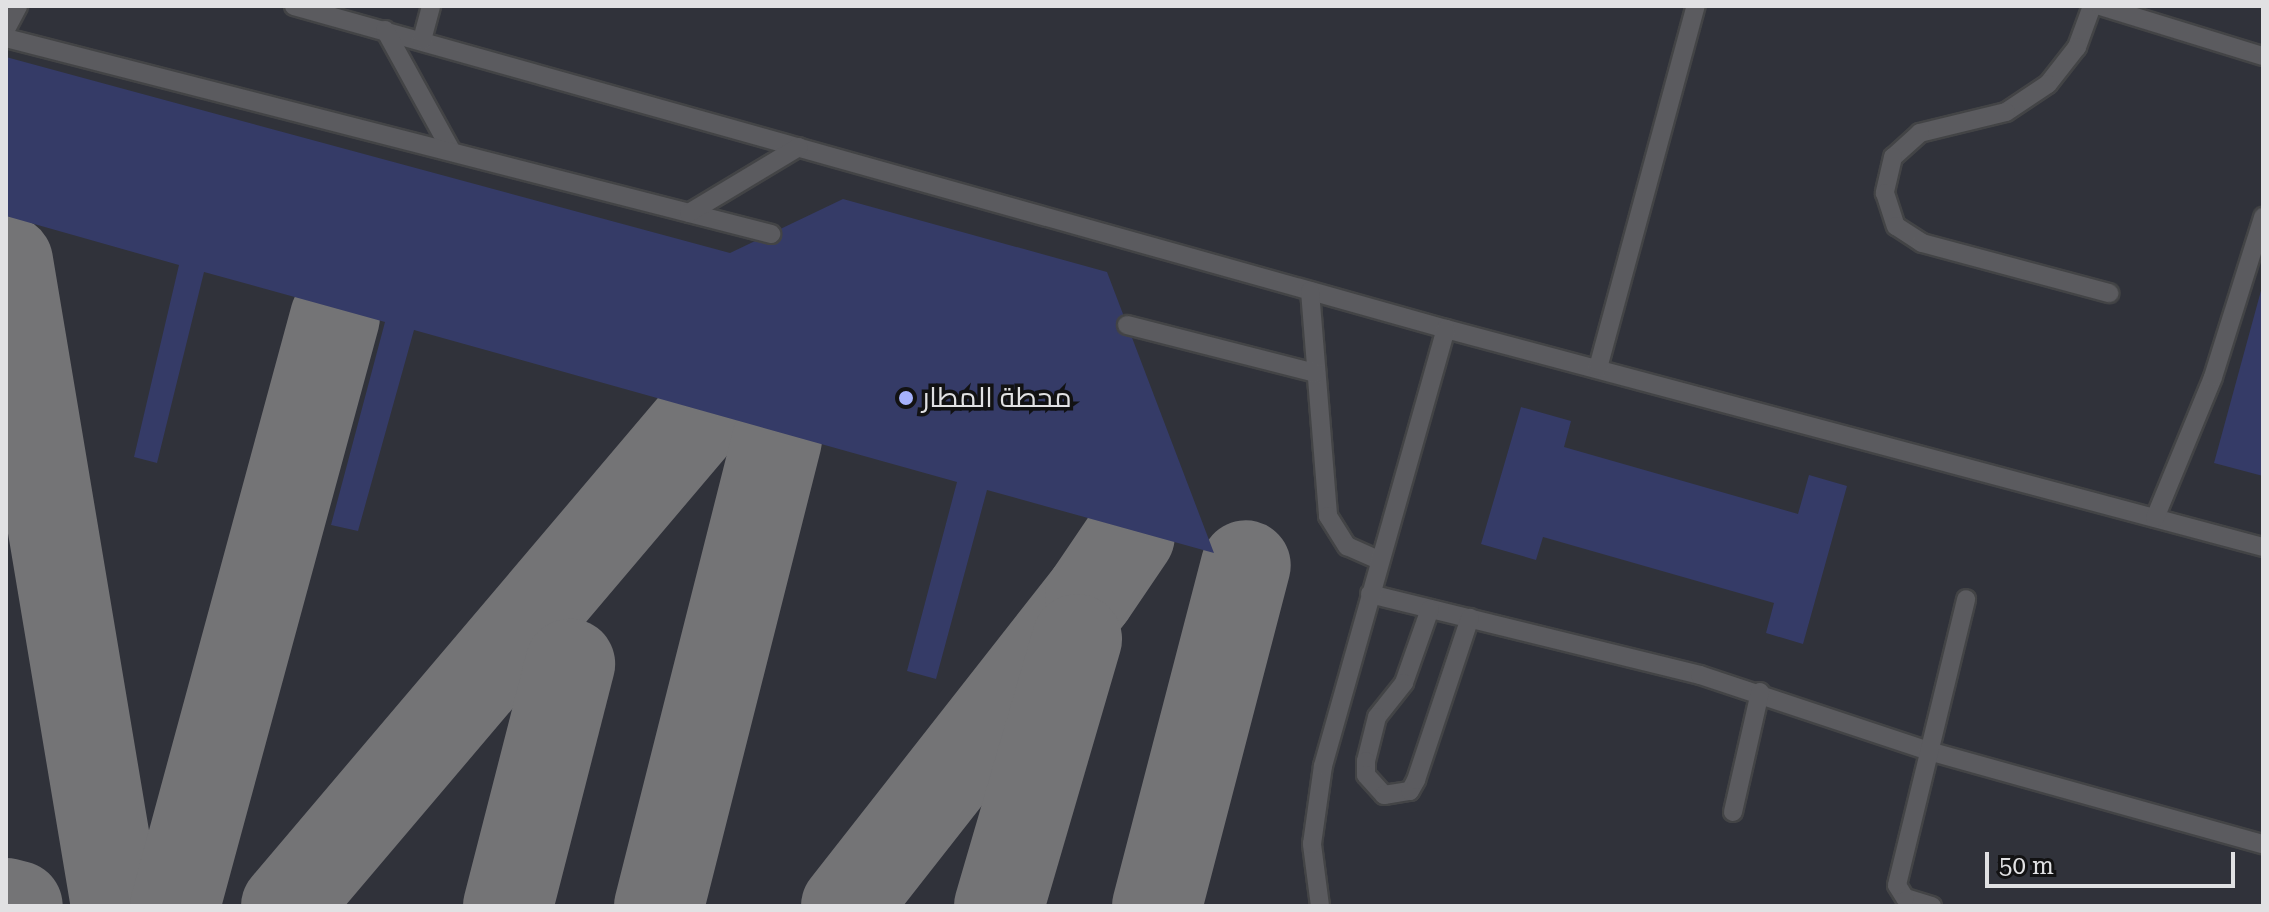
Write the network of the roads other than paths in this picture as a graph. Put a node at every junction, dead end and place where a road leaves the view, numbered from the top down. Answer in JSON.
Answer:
{"nodes":[{"id":1,"x":18,"y":6,"type":"edge"},
{"id":2,"x":294,"y":6,"type":"edge"},
{"id":3,"x":431,"y":6,"type":"edge"},
{"id":4,"x":1696,"y":6,"type":"edge"},
{"id":5,"x":2092,"y":6,"type":"edge"},
{"id":6,"x":2100,"y":6,"type":"edge"},
{"id":7,"x":6,"y":29,"type":"edge"},
{"id":8,"x":385,"y":30,"type":"junction"},
{"id":9,"x":6,"y":38,"type":"edge"},
{"id":10,"x":422,"y":40,"type":"junction"},
{"id":11,"x":2263,"y":56,"type":"edge"},
{"id":12,"x":799,"y":147,"type":"junction"},
{"id":13,"x":452,"y":152,"type":"junction"},
{"id":14,"x":689,"y":213,"type":"junction"},
{"id":15,"x":2263,"y":217,"type":"edge"},
{"id":16,"x":771,"y":234,"type":"dead end"},
{"id":17,"x":1310,"y":291,"type":"junction"},
{"id":18,"x":2109,"y":293,"type":"dead end"},
{"id":19,"x":1127,"y":325,"type":"dead end"},
{"id":20,"x":1446,"y":329,"type":"junction"},
{"id":21,"x":1598,"y":368,"type":"junction"},
{"id":22,"x":1316,"y":373,"type":"junction"},
{"id":23,"x":2155,"y":518,"type":"junction"},
{"id":24,"x":2263,"y":547,"type":"edge"},
{"id":25,"x":1380,"y":561,"type":"junction"},
{"id":26,"x":1370,"y":594,"type":"junction"},
{"id":27,"x":1966,"y":599,"type":"dead end"},
{"id":28,"x":1430,"y":609,"type":"junction"},
{"id":29,"x":1470,"y":618,"type":"junction"},
{"id":30,"x":1760,"y":692,"type":"junction"},
{"id":31,"x":1929,"y":751,"type":"junction"},
{"id":32,"x":1733,"y":812,"type":"dead end"},
{"id":33,"x":2263,"y":844,"type":"edge"},
{"id":34,"x":1320,"y":906,"type":"edge"},
{"id":35,"x":1932,"y":906,"type":"edge"}],
"edges":[{"from":1,"to":7,"type":"lane"},
{"from":2,"to":8,"type":"lane"},
{"from":3,"to":10,"type":"lane"},
{"from":4,"to":21,"type":"lane"},
{"from":5,"to":18,"type":"lane"},
{"from":6,"to":11,"type":"lane"},
{"from":8,"to":10,"type":"lane"},
{"from":8,"to":13,"type":"lane"},
{"from":9,"to":13,"type":"lane"},
{"from":10,"to":12,"type":"lane"},
{"from":12,"to":14,"type":"lane"},
{"from":12,"to":17,"type":"lane"},
{"from":13,"to":14,"type":"lane"},
{"from":14,"to":16,"type":"lane"},
{"from":15,"to":23,"type":"lane"},
{"from":17,"to":20,"type":"lane"},
{"from":17,"to":22,"type":"lane"},
{"from":19,"to":22,"type":"lane"},
{"from":20,"to":21,"type":"lane"},
{"from":20,"to":25,"type":"lane"},
{"from":21,"to":23,"type":"lane"},
{"from":22,"to":25,"type":"lane"},
{"from":23,"to":24,"type":"lane"},
{"from":25,"to":26,"type":"lane"},
{"from":26,"to":28,"type":"lane"},
{"from":26,"to":34,"type":"lane"},
{"from":27,"to":31,"type":"lane"},
{"from":28,"to":29,"type":"lane"},
{"from":28,"to":29,"type":"lane"},
{"from":29,"to":30,"type":"lane"},
{"from":30,"to":31,"type":"lane"},
{"from":30,"to":32,"type":"lane"},
{"from":31,"to":33,"type":"lane"},
{"from":31,"to":35,"type":"lane"}]}
